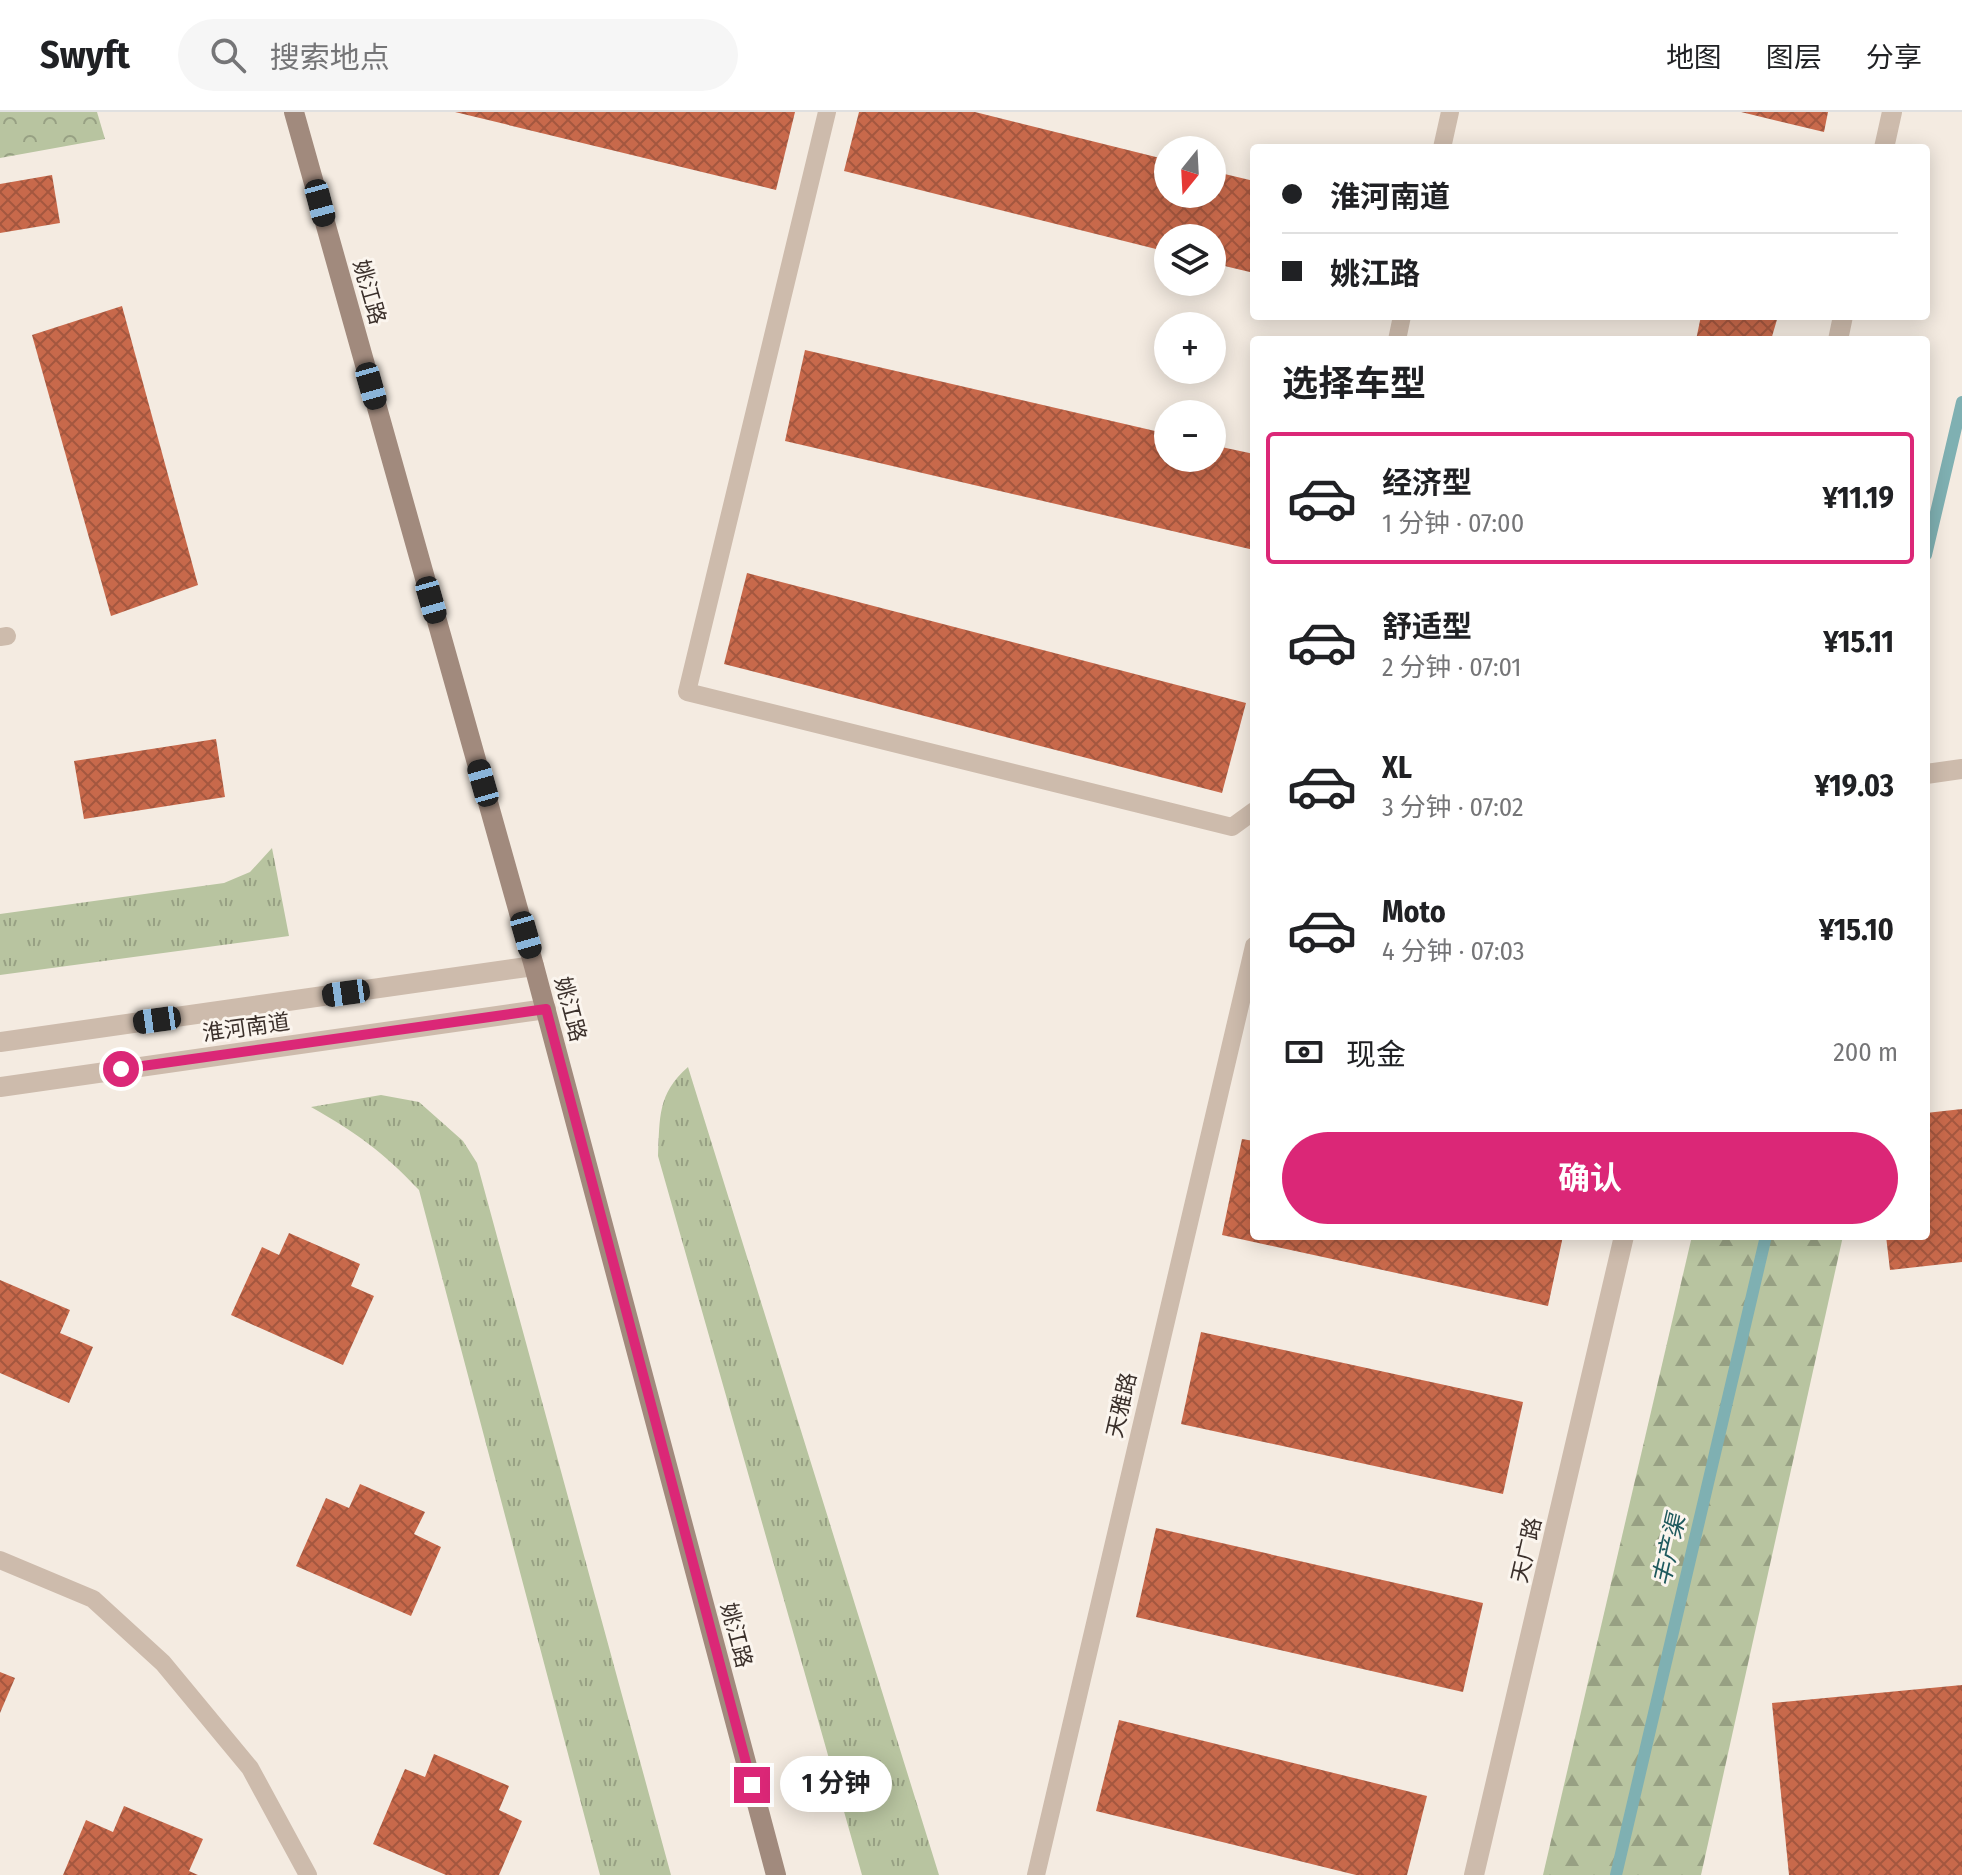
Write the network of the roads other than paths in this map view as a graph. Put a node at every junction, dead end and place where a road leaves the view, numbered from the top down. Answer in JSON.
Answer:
{"nodes":[{"id":1,"x":294,"y":112,"type":"edge"},
{"id":2,"x":827,"y":112,"type":"edge"},
{"id":3,"x":1450,"y":112,"type":"edge"},
{"id":4,"x":1892,"y":112,"type":"edge"},
{"id":5,"x":1443,"y":144,"type":"edge"},
{"id":6,"x":1885,"y":144,"type":"edge"},
{"id":7,"x":1957,"y":769,"type":"edge"},
{"id":8,"x":1930,"y":773,"type":"edge"},
{"id":9,"x":1250,"y":814,"type":"edge"},
{"id":10,"x":1250,"y":963,"type":"edge"},
{"id":11,"x":534,"y":966,"type":"junction"},
{"id":12,"x":546,"y":1009,"type":"junction"},
{"id":13,"x":0,"y":1042,"type":"edge"},
{"id":14,"x":0,"y":1087,"type":"edge"},
{"id":15,"x":1623,"y":1240,"type":"edge"},
{"id":16,"x":0,"y":1560,"type":"edge"},
{"id":17,"x":308,"y":1875,"type":"edge"},
{"id":18,"x":776,"y":1875,"type":"edge"},
{"id":19,"x":1036,"y":1875,"type":"edge"},
{"id":20,"x":1474,"y":1875,"type":"edge"}],
"edges":[{"from":1,"to":11,"type":"main road","name":"姚江路"},
{"from":2,"to":9,"type":"lane"},
{"from":3,"to":5,"type":"lane"},
{"from":4,"to":6,"type":"street"},
{"from":7,"to":8,"type":"street"},
{"from":10,"to":19,"type":"lane","name":"天雅路"},
{"from":11,"to":12,"type":"main road","name":"姚江路"},
{"from":11,"to":13,"type":"street","name":"淮河南道"},
{"from":12,"to":14,"type":"street","name":"淮河南道"},
{"from":12,"to":18,"type":"main road","name":"姚江路"},
{"from":15,"to":20,"type":"street","name":"天广路"},
{"from":16,"to":17,"type":"lane"}]}
